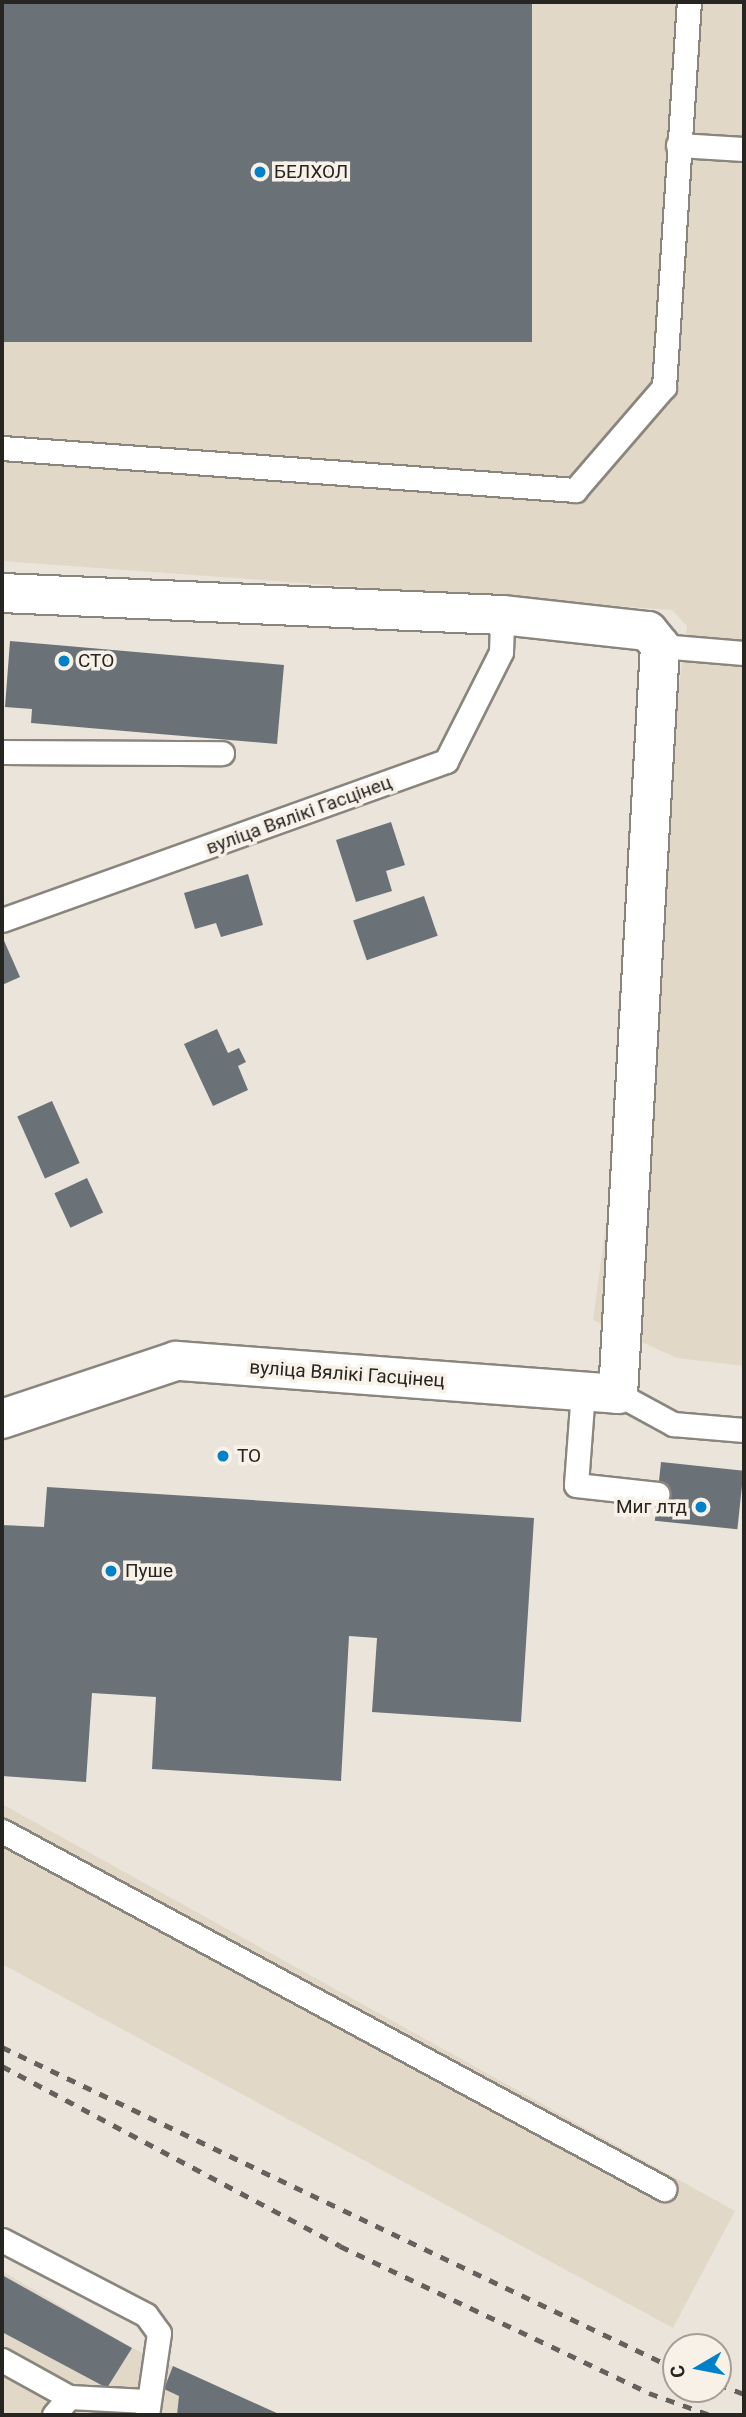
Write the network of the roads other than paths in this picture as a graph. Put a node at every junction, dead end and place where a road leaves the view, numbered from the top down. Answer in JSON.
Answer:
{"nodes":[{"id":1,"x":689,"y":2,"type":"edge"},
{"id":2,"x":678,"y":145,"type":"junction"},
{"id":3,"x":744,"y":149,"type":"edge"},
{"id":4,"x":2,"y":449,"type":"edge"},
{"id":5,"x":2,"y":593,"type":"edge"},
{"id":6,"x":502,"y":615,"type":"junction"},
{"id":7,"x":660,"y":646,"type":"junction"},
{"id":8,"x":744,"y":653,"type":"edge"},
{"id":9,"x":2,"y":752,"type":"edge"},
{"id":10,"x":222,"y":753,"type":"dead end"},
{"id":11,"x":2,"y":920,"type":"edge"},
{"id":12,"x":600,"y":1393,"type":"junction"},
{"id":13,"x":2,"y":1419,"type":"edge"},
{"id":14,"x":744,"y":1430,"type":"edge"},
{"id":15,"x":658,"y":1494,"type":"dead end"},
{"id":16,"x":2,"y":1831,"type":"edge"},
{"id":17,"x":664,"y":2189,"type":"dead end"},
{"id":18,"x":2,"y":2240,"type":"edge"},
{"id":19,"x":2,"y":2360,"type":"edge"},
{"id":20,"x":69,"y":2397,"type":"junction"},
{"id":21,"x":147,"y":2408,"type":"edge"},
{"id":22,"x":54,"y":2415,"type":"edge"}],
"edges":[{"from":1,"to":2,"type":"lane"},
{"from":2,"to":3,"type":"lane"},
{"from":2,"to":4,"type":"lane"},
{"from":5,"to":6,"type":"street"},
{"from":6,"to":7,"type":"street"},
{"from":6,"to":11,"type":"lane","name":"вуліца Вялікі Гасцінец"},
{"from":7,"to":8,"type":"lane"},
{"from":7,"to":12,"type":"street"},
{"from":9,"to":10,"type":"lane"},
{"from":12,"to":13,"type":"street","name":"вуліца Вялікі Гасцінец"},
{"from":12,"to":14,"type":"lane"},
{"from":12,"to":15,"type":"lane"},
{"from":16,"to":17,"type":"lane"},
{"from":18,"to":21,"type":"lane"},
{"from":19,"to":20,"type":"lane"},
{"from":20,"to":21,"type":"lane"},
{"from":20,"to":22,"type":"lane"}]}
